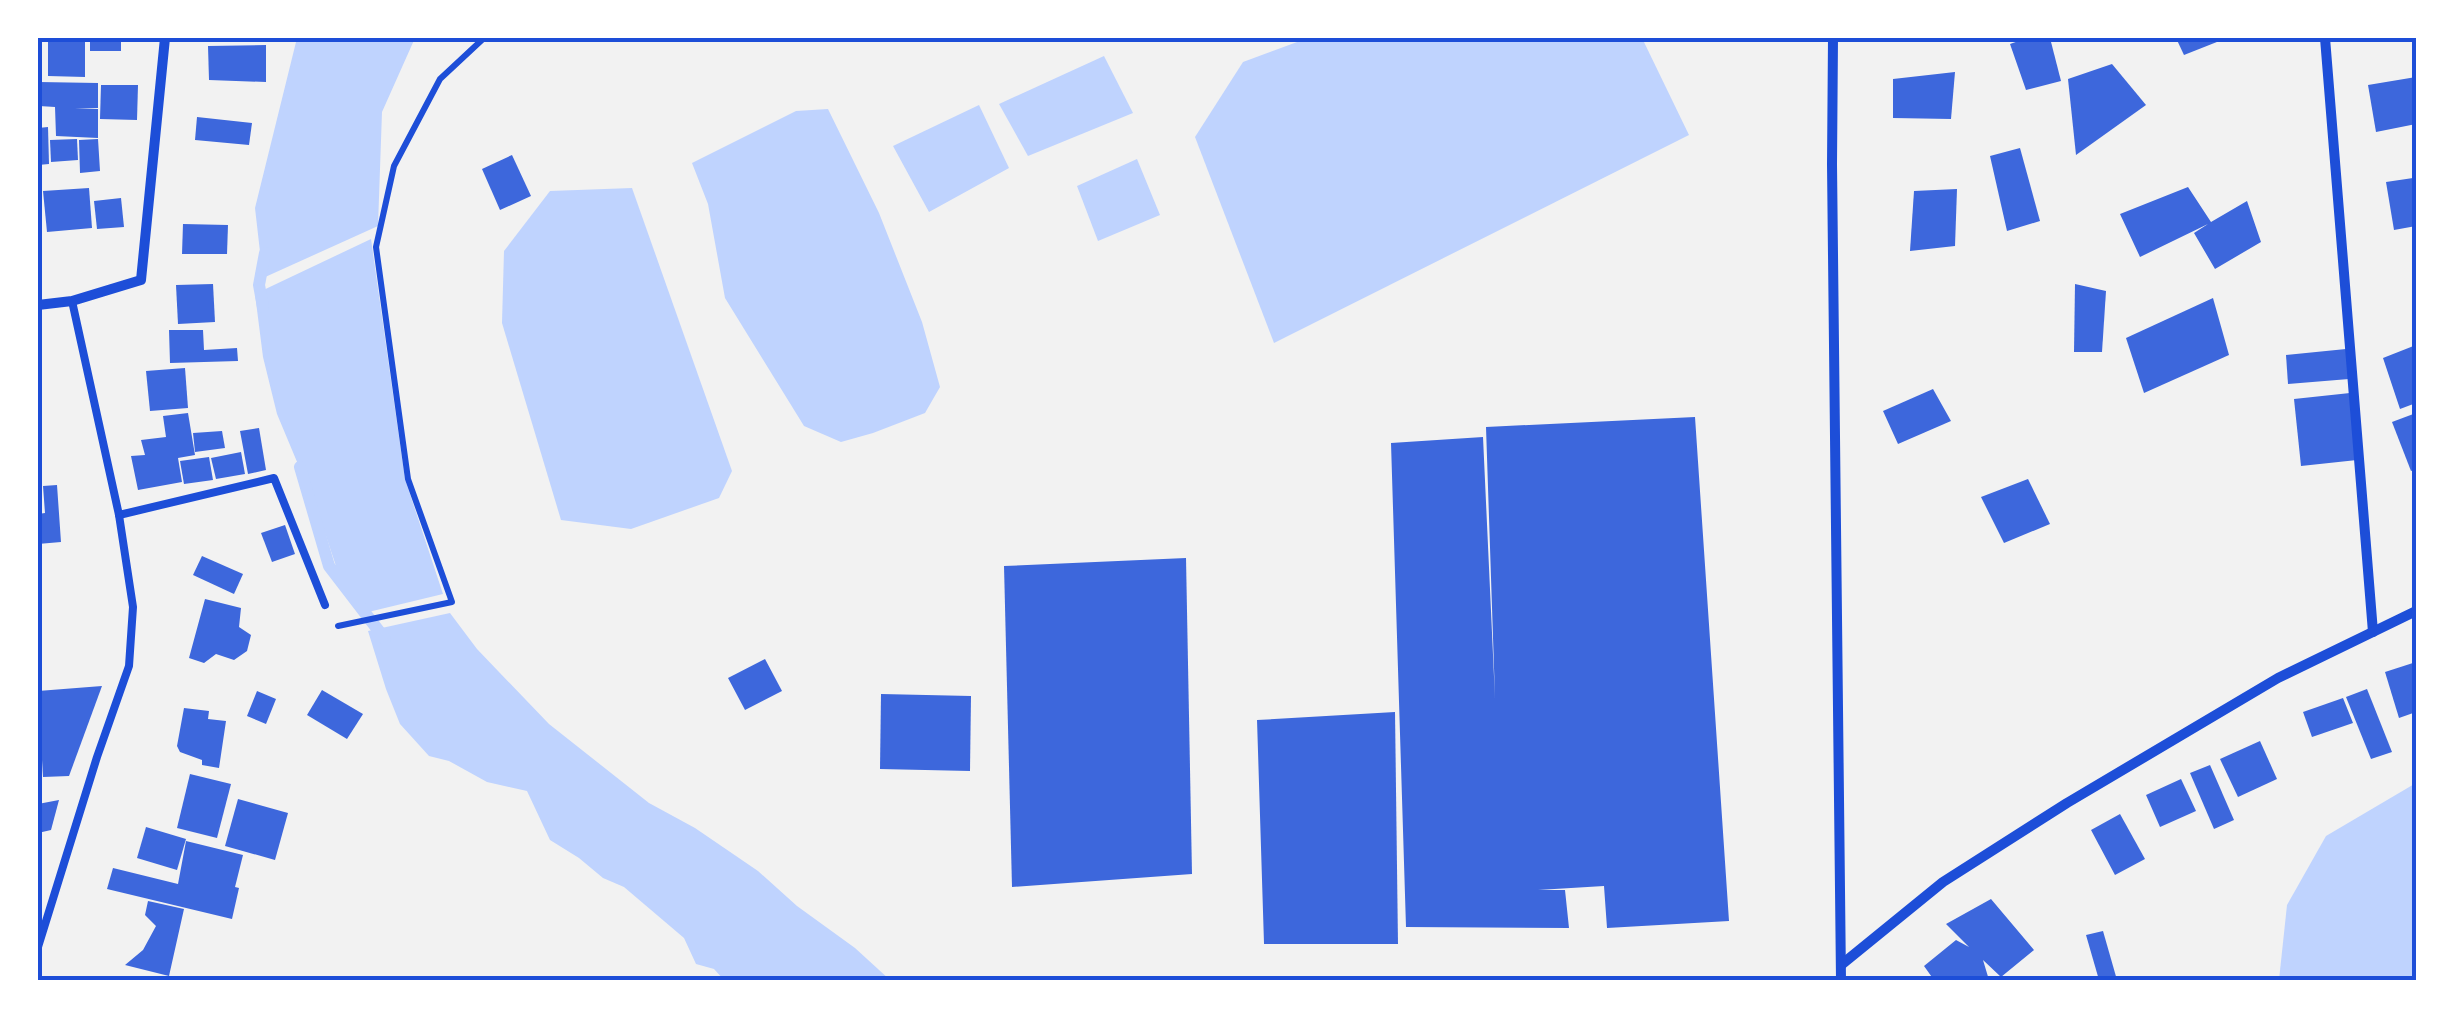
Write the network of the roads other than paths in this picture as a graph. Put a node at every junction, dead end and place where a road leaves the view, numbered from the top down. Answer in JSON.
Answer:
{"nodes":[{"id":1,"x":164,"y":38,"type":"edge"},
{"id":2,"x":1833,"y":38,"type":"edge"},
{"id":3,"x":2325,"y":38,"type":"edge"},
{"id":4,"x":72,"y":301,"type":"junction"},
{"id":5,"x":38,"y":304,"type":"edge"},
{"id":6,"x":119,"y":515,"type":"junction"},
{"id":7,"x":325,"y":605,"type":"dead end"},
{"id":8,"x":2416,"y":611,"type":"edge"},
{"id":9,"x":2373,"y":632,"type":"junction"},
{"id":10,"x":38,"y":947,"type":"edge"},
{"id":11,"x":1841,"y":965,"type":"junction"},
{"id":12,"x":1842,"y":980,"type":"edge"}],
"edges":[{"from":1,"to":4,"type":"street"},
{"from":2,"to":11,"type":"street"},
{"from":3,"to":9,"type":"street"},
{"from":4,"to":5,"type":"street"},
{"from":4,"to":6,"type":"lane"},
{"from":6,"to":7,"type":"lane"},
{"from":6,"to":10,"type":"lane"},
{"from":8,"to":9,"type":"street"},
{"from":9,"to":11,"type":"street"},
{"from":11,"to":12,"type":"street"}]}
